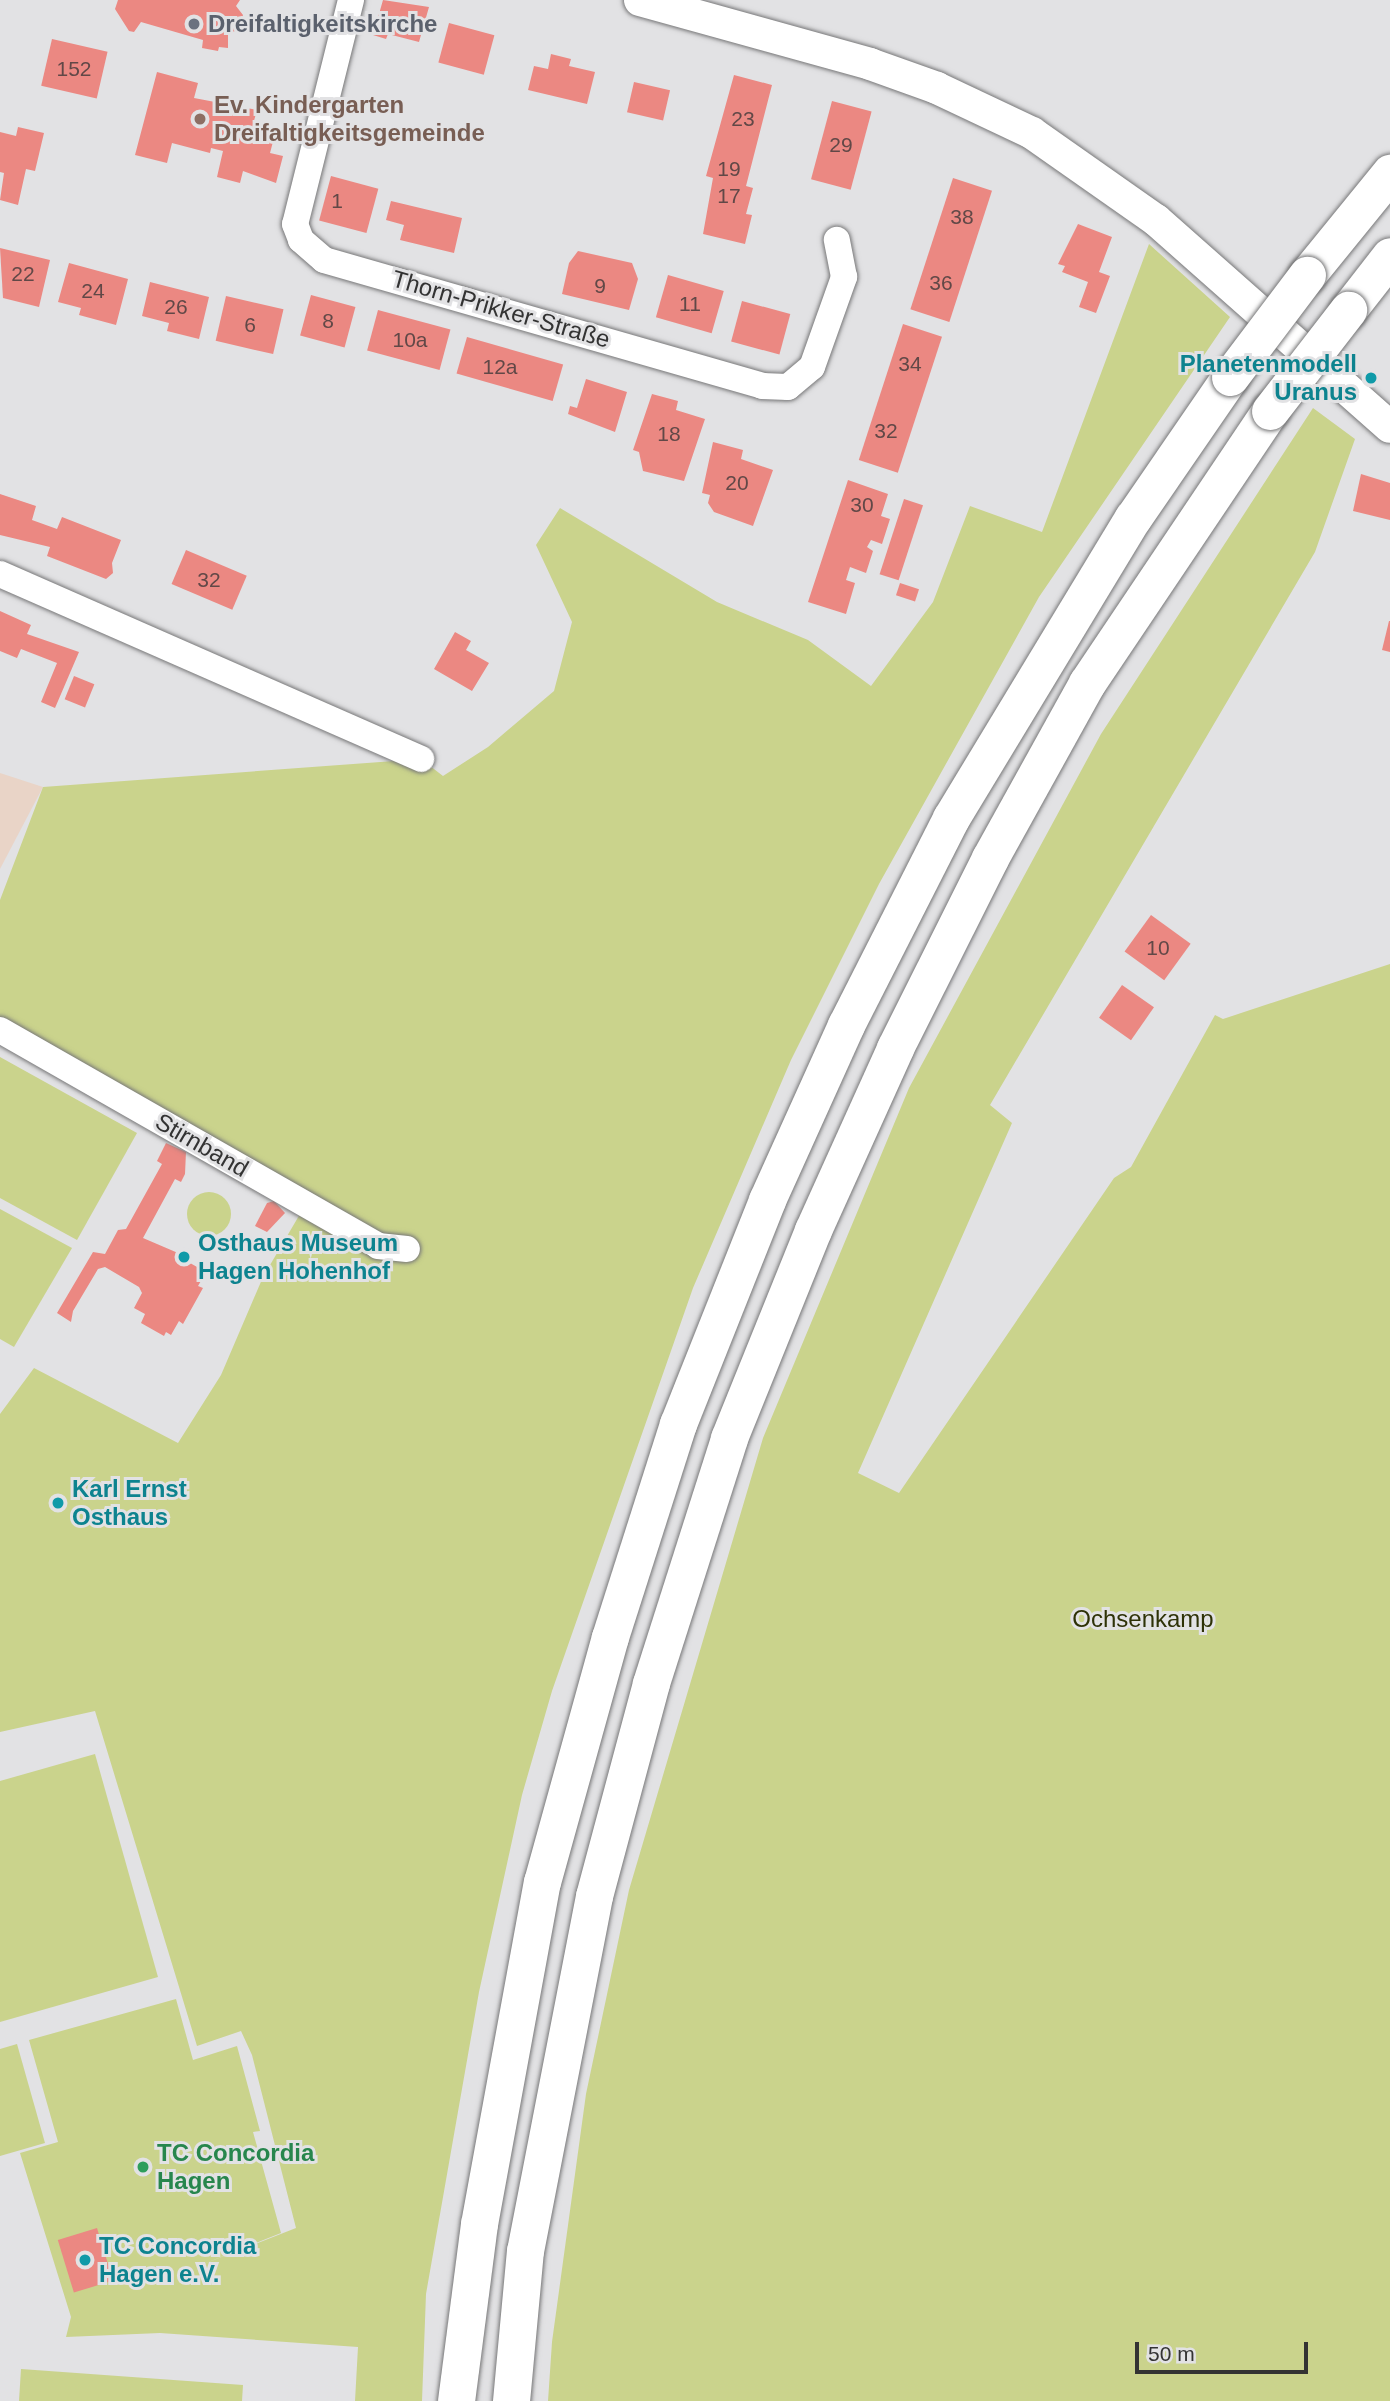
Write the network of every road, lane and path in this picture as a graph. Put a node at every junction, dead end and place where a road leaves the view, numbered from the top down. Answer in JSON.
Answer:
{"nodes":[{"id":1,"x":351,"y":0,"type":"edge"},
{"id":2,"x":640,"y":0,"type":"edge"},
{"id":3,"x":1390,"y":173,"type":"edge"},
{"id":4,"x":836,"y":240,"type":"dead end"},
{"id":5,"x":1390,"y":256,"type":"edge"},
{"id":6,"x":1390,"y":427,"type":"edge"},
{"id":7,"x":0,"y":574,"type":"edge"},
{"id":8,"x":421,"y":760,"type":"dead end"},
{"id":9,"x":0,"y":1030,"type":"edge"},
{"id":10,"x":407,"y":1249,"type":"dead end"},
{"id":11,"x":456,"y":2401,"type":"edge"},
{"id":12,"x":511,"y":2401,"type":"edge"}],
"edges":[{"from":1,"to":4,"type":"street","name":"Thorn-Prikker-Straße"},
{"from":2,"to":6,"type":"main road"},
{"from":3,"to":11,"type":"highway","bridge":true},
{"from":5,"to":12,"type":"highway","bridge":true},
{"from":7,"to":8,"type":"street"},
{"from":9,"to":10,"type":"street","name":"Stirnband"}]}
